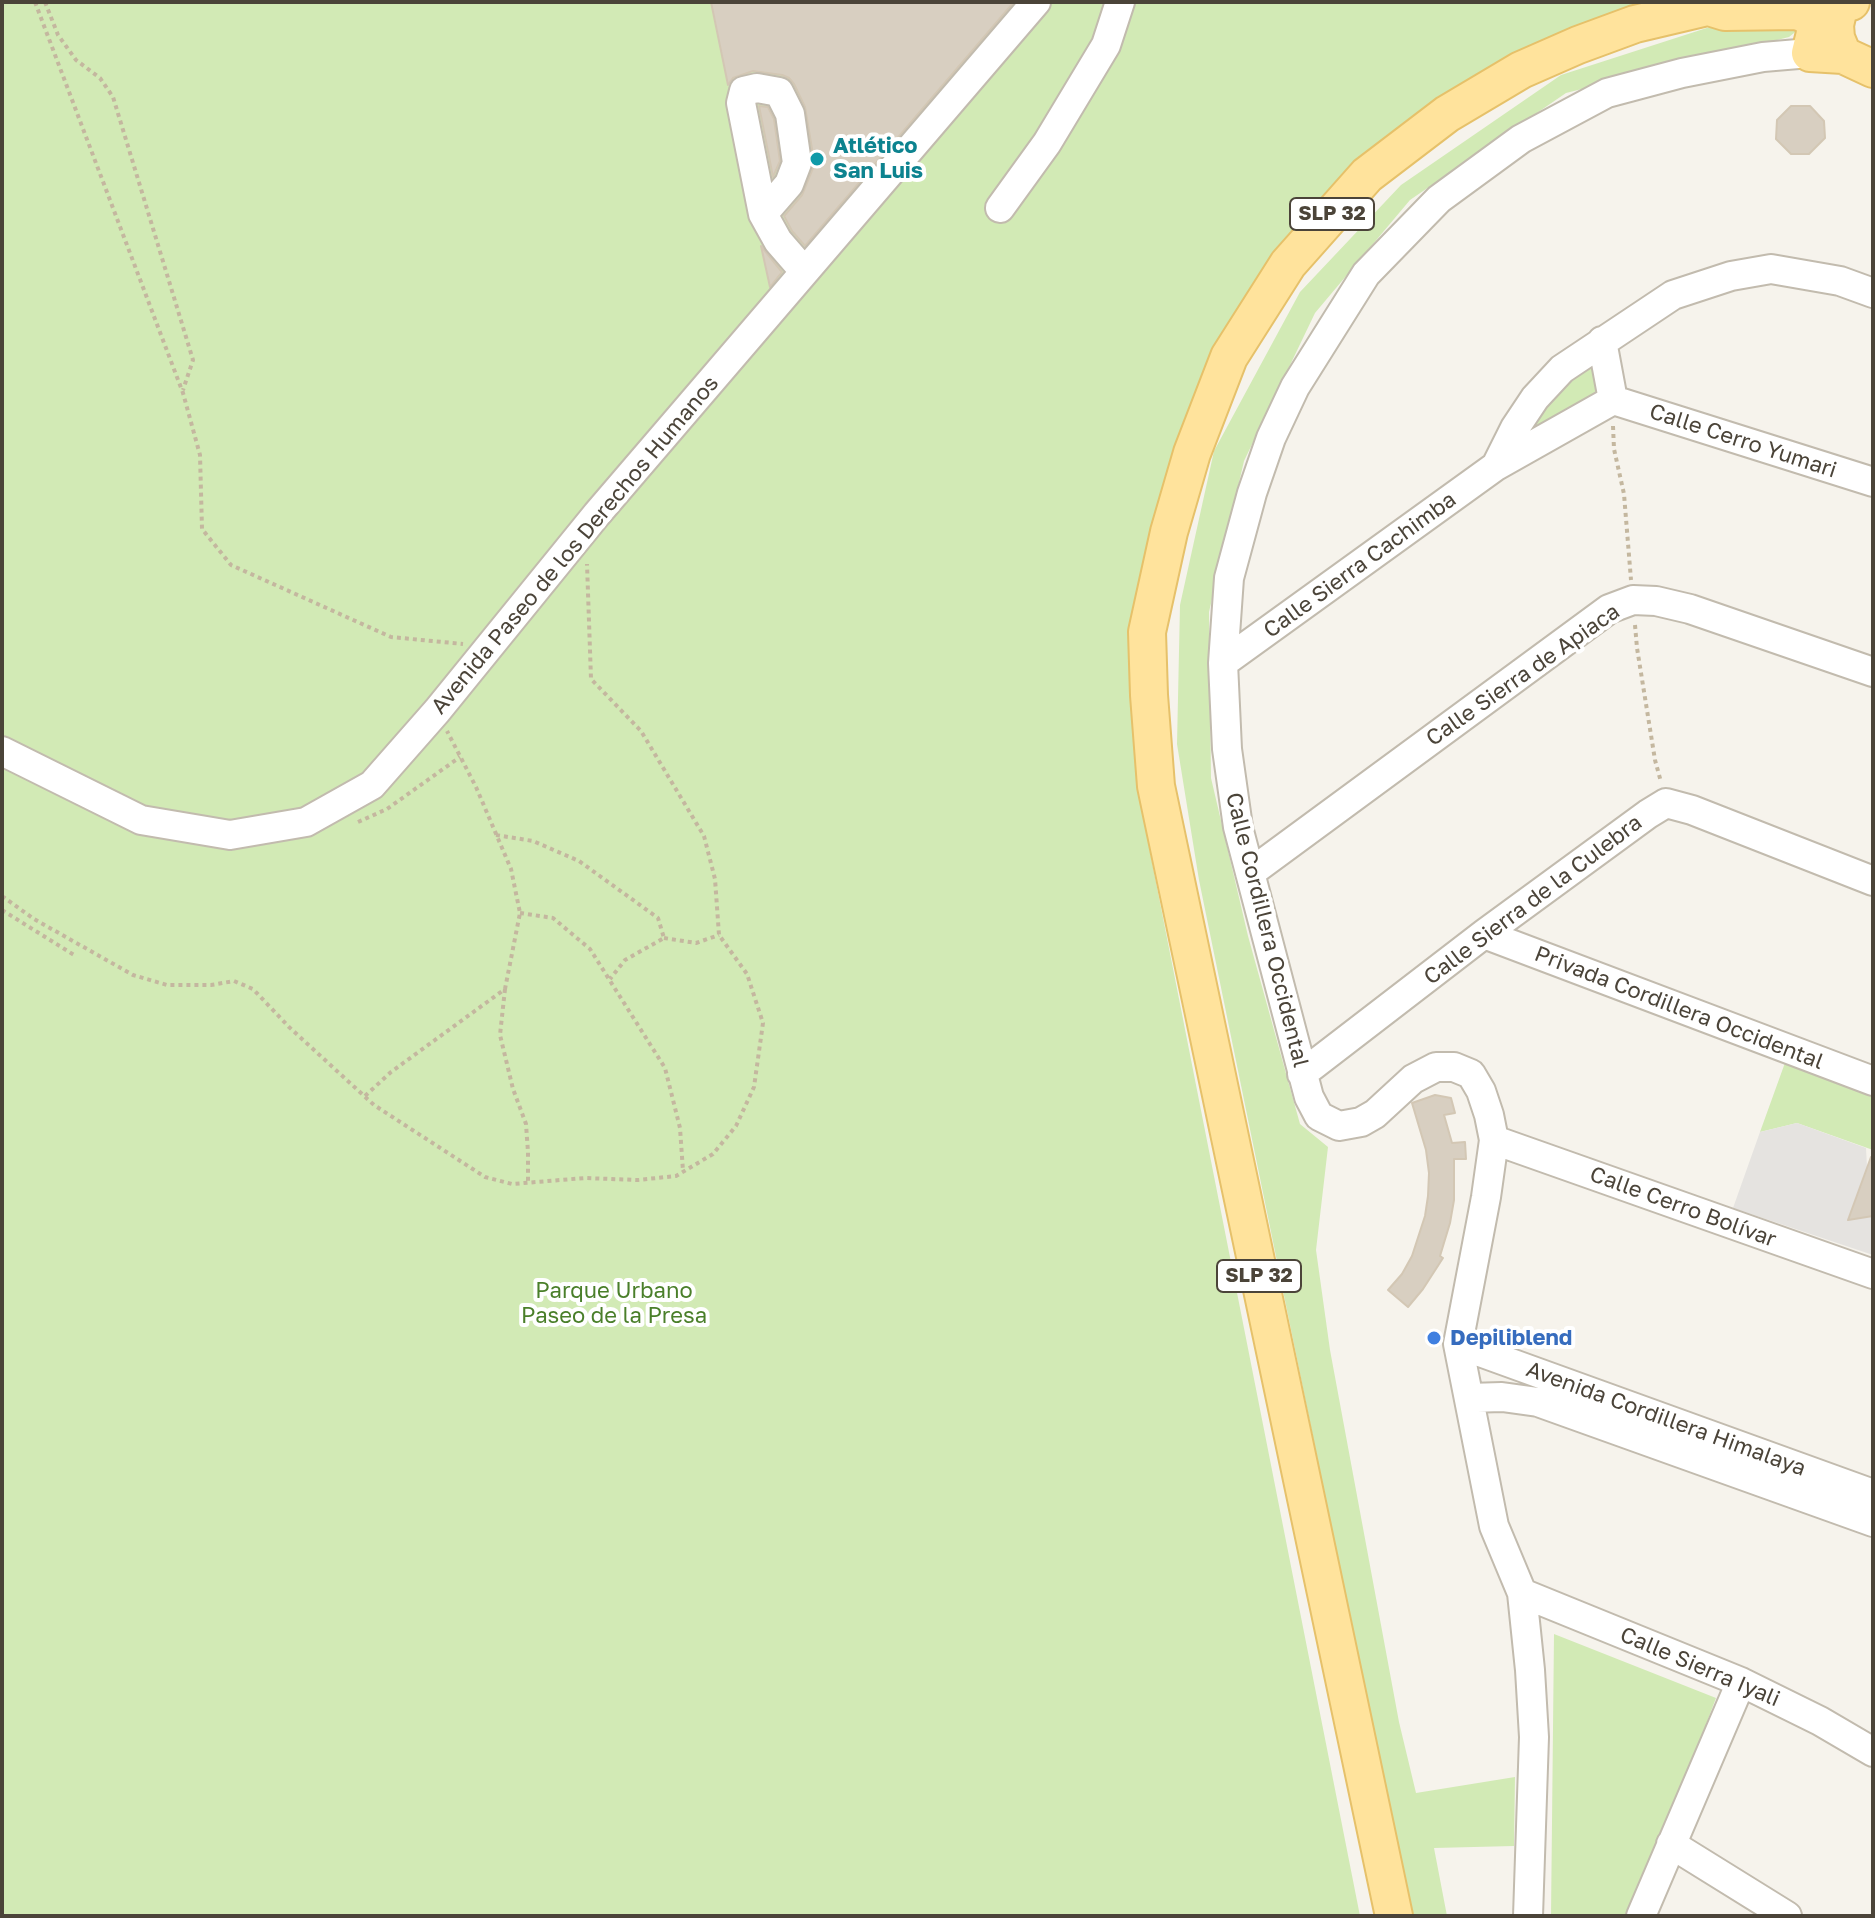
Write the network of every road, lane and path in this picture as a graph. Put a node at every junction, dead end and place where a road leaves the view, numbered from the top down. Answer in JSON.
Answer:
{"nodes":[{"id":1,"x":35,"y":2,"type":"edge"},
{"id":2,"x":45,"y":2,"type":"edge"},
{"id":3,"x":1036,"y":2,"type":"edge"},
{"id":4,"x":1120,"y":2,"type":"edge"},
{"id":5,"x":1851,"y":2,"type":"edge"},
{"id":6,"x":1721,"y":4,"type":"edge"},
{"id":7,"x":1842,"y":59,"type":"edge"},
{"id":8,"x":1000,"y":208,"type":"dead end"},
{"id":9,"x":763,"y":214,"type":"dead end"},
{"id":10,"x":804,"y":271,"type":"junction"},
{"id":11,"x":1873,"y":293,"type":"edge"},
{"id":12,"x":1602,"y":341,"type":"junction"},
{"id":13,"x":183,"y":393,"type":"junction"},
{"id":14,"x":1613,"y":400,"type":"junction"},
{"id":15,"x":1496,"y":466,"type":"junction"},
{"id":16,"x":1873,"y":482,"type":"edge"},
{"id":17,"x":585,"y":529,"type":"junction"},
{"id":18,"x":490,"y":646,"type":"junction"},
{"id":19,"x":1223,"y":663,"type":"junction"},
{"id":20,"x":1873,"y":672,"type":"edge"},
{"id":21,"x":437,"y":711,"type":"junction"},
{"id":22,"x":2,"y":751,"type":"edge"},
{"id":23,"x":496,"y":835,"type":"junction"},
{"id":24,"x":1250,"y":873,"type":"junction"},
{"id":25,"x":1873,"y":881,"type":"edge"},
{"id":26,"x":2,"y":896,"type":"edge"},
{"id":27,"x":2,"y":910,"type":"edge"},
{"id":28,"x":520,"y":913,"type":"junction"},
{"id":29,"x":1484,"y":934,"type":"junction"},
{"id":30,"x":719,"y":935,"type":"junction"},
{"id":31,"x":664,"y":938,"type":"junction"},
{"id":32,"x":74,"y":955,"type":"dead end"},
{"id":33,"x":610,"y":980,"type":"junction"},
{"id":34,"x":505,"y":989,"type":"junction"},
{"id":35,"x":1302,"y":1074,"type":"junction"},
{"id":36,"x":1873,"y":1081,"type":"edge"},
{"id":37,"x":365,"y":1096,"type":"junction"},
{"id":38,"x":1494,"y":1140,"type":"junction"},
{"id":39,"x":683,"y":1171,"type":"junction"},
{"id":40,"x":528,"y":1182,"type":"junction"},
{"id":41,"x":1873,"y":1274,"type":"edge"},
{"id":42,"x":1458,"y":1344,"type":"junction"},
{"id":43,"x":1521,"y":1366,"type":"junction"},
{"id":44,"x":1469,"y":1398,"type":"junction"},
{"id":45,"x":1519,"y":1399,"type":"junction"},
{"id":46,"x":1873,"y":1494,"type":"edge"},
{"id":47,"x":1873,"y":1522,"type":"edge"},
{"id":48,"x":1522,"y":1593,"type":"junction"},
{"id":49,"x":1741,"y":1682,"type":"junction"},
{"id":50,"x":1873,"y":1752,"type":"edge"},
{"id":51,"x":1671,"y":1844,"type":"junction"},
{"id":52,"x":1394,"y":1916,"type":"edge"},
{"id":53,"x":1528,"y":1916,"type":"edge"},
{"id":54,"x":1641,"y":1916,"type":"edge"},
{"id":55,"x":1787,"y":1916,"type":"edge"}],
"edges":[{"from":1,"to":13,"type":"path"},
{"from":2,"to":13,"type":"path"},
{"from":3,"to":10,"type":"street","name":"Avenida Paseo de los Derechos Humanos"},
{"from":4,"to":8,"type":"street"},
{"from":5,"to":7,"type":"main road"},
{"from":6,"to":7,"type":"main road"},
{"from":6,"to":52,"type":"main road","number":"SLP 32"},
{"from":7,"to":19,"type":"street","name":"Calle Cordillera Occidental"},
{"from":9,"to":10,"type":"street"},
{"from":10,"to":17,"type":"street","name":"Avenida Paseo de los Derechos Humanos"},
{"from":11,"to":12,"type":"street","name":"Calle Sierra Cachimba"},
{"from":12,"to":14,"type":"street"},
{"from":12,"to":15,"type":"street","name":"Calle Sierra Cachimba"},
{"from":13,"to":18,"type":"path"},
{"from":14,"to":15,"type":"street","name":"Calle Sierra Cachimba"},
{"from":14,"to":16,"type":"street","name":"Calle Cerro Yumari"},
{"from":15,"to":19,"type":"street","name":"Calle Sierra Cachimba"},
{"from":17,"to":18,"type":"street","name":"Avenida Paseo de los Derechos Humanos"},
{"from":17,"to":30,"type":"path"},
{"from":18,"to":21,"type":"street","name":"Avenida Paseo de los Derechos Humanos"},
{"from":19,"to":24,"type":"street","name":"Calle Cordillera Occidental"},
{"from":20,"to":24,"type":"street","name":"Calle Sierra de Apiaca"},
{"from":21,"to":22,"type":"street","name":"Avenida Paseo de los Derechos Humanos"},
{"from":21,"to":23,"type":"path"},
{"from":23,"to":28,"type":"path"},
{"from":23,"to":31,"type":"path"},
{"from":24,"to":35,"type":"street","name":"Calle Cordillera Occidental"},
{"from":25,"to":29,"type":"street","name":"Calle Sierra de la Culebra"},
{"from":26,"to":37,"type":"path"},
{"from":27,"to":32,"type":"path"},
{"from":28,"to":33,"type":"path"},
{"from":28,"to":34,"type":"path"},
{"from":29,"to":35,"type":"street","name":"Calle Sierra de la Culebra"},
{"from":29,"to":36,"type":"street","name":"Privada Cordillera Occidental"},
{"from":30,"to":31,"type":"path"},
{"from":30,"to":39,"type":"path"},
{"from":31,"to":33,"type":"path"},
{"from":33,"to":39,"type":"path"},
{"from":34,"to":37,"type":"path"},
{"from":34,"to":40,"type":"path"},
{"from":35,"to":38,"type":"street","name":"Calle Cordillera Occidental"},
{"from":37,"to":40,"type":"path"},
{"from":38,"to":41,"type":"street","name":"Calle Cerro Bolívar"},
{"from":38,"to":42,"type":"street","name":"Calle Cordillera Occidental"},
{"from":39,"to":40,"type":"path"},
{"from":42,"to":43,"type":"street","name":"Avenida Cordillera Himalaya"},
{"from":42,"to":44,"type":"street"},
{"from":43,"to":45,"type":"street"},
{"from":43,"to":46,"type":"street","name":"Avenida Cordillera Himalaya"},
{"from":44,"to":45,"type":"street","name":"Avenida Cordillera Himalaya"},
{"from":44,"to":48,"type":"street"},
{"from":45,"to":47,"type":"street","name":"Avenida Cordillera Himalaya"},
{"from":48,"to":49,"type":"street","name":"Calle Sierra Iyali"},
{"from":48,"to":53,"type":"street"},
{"from":49,"to":50,"type":"street","name":"Calle Sierra Iyali"},
{"from":49,"to":51,"type":"street"},
{"from":51,"to":54,"type":"street"},
{"from":51,"to":55,"type":"street"}]}
